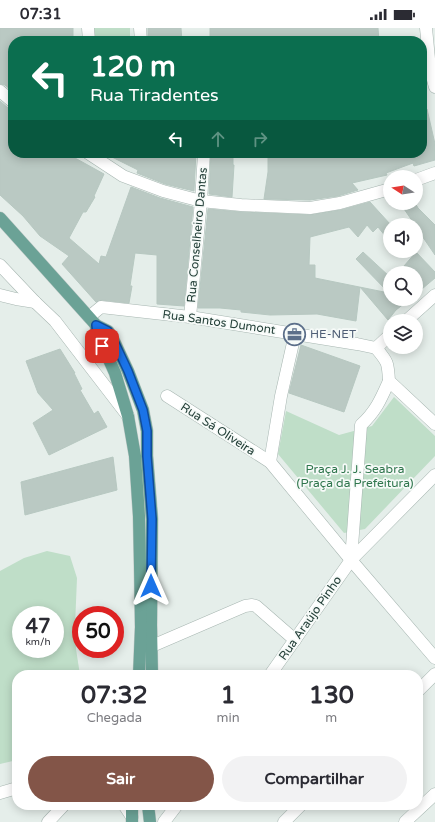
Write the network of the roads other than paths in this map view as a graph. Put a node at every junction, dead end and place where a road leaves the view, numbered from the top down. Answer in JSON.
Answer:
{"nodes":[{"id":1,"x":427,"y":42,"type":"edge"},
{"id":2,"x":429,"y":69,"type":"edge"},
{"id":3,"x":435,"y":87,"type":"edge"},
{"id":4,"x":0,"y":91,"type":"edge"},
{"id":5,"x":8,"y":98,"type":"edge"},
{"id":6,"x":96,"y":158,"type":"edge"},
{"id":7,"x":204,"y":158,"type":"edge"},
{"id":8,"x":435,"y":173,"type":"edge"},
{"id":9,"x":423,"y":177,"type":"edge"},
{"id":10,"x":383,"y":191,"type":"edge"},
{"id":11,"x":201,"y":201,"type":"junction"},
{"id":12,"x":0,"y":218,"type":"edge"},
{"id":13,"x":0,"y":264,"type":"edge"},
{"id":14,"x":0,"y":295,"type":"edge"},
{"id":15,"x":435,"y":295,"type":"edge"},
{"id":16,"x":35,"y":302,"type":"junction"},
{"id":17,"x":414,"y":314,"type":"edge"},
{"id":18,"x":190,"y":317,"type":"junction"},
{"id":19,"x":93,"y":321,"type":"junction"},
{"id":20,"x":294,"y":334,"type":"junction"},
{"id":21,"x":383,"y":342,"type":"edge"},
{"id":22,"x":376,"y":348,"type":"junction"},
{"id":23,"x":389,"y":381,"type":"junction"},
{"id":24,"x":166,"y":396,"type":"dead end"},
{"id":25,"x":128,"y":416,"type":"junction"},
{"id":26,"x":435,"y":424,"type":"edge"},
{"id":27,"x":270,"y":462,"type":"junction"},
{"id":28,"x":435,"y":475,"type":"edge"},
{"id":29,"x":144,"y":501,"type":"junction"},
{"id":30,"x":351,"y":560,"type":"junction"},
{"id":31,"x":295,"y":640,"type":"junction"},
{"id":32,"x":146,"y":646,"type":"junction"},
{"id":33,"x":435,"y":658,"type":"edge"},
{"id":34,"x":140,"y":670,"type":"edge"},
{"id":35,"x":151,"y":670,"type":"edge"},
{"id":36,"x":274,"y":670,"type":"edge"},
{"id":37,"x":435,"y":674,"type":"edge"},
{"id":38,"x":423,"y":686,"type":"edge"},
{"id":39,"x":12,"y":789,"type":"edge"},
{"id":40,"x":0,"y":793,"type":"edge"},
{"id":41,"x":435,"y":794,"type":"edge"},
{"id":42,"x":423,"y":807,"type":"edge"},
{"id":43,"x":59,"y":810,"type":"edge"},
{"id":44,"x":127,"y":810,"type":"edge"},
{"id":45,"x":149,"y":810,"type":"edge"},
{"id":46,"x":173,"y":810,"type":"edge"},
{"id":47,"x":296,"y":810,"type":"edge"},
{"id":48,"x":420,"y":810,"type":"edge"},
{"id":49,"x":132,"y":820,"type":"edge"},
{"id":50,"x":48,"y":822,"type":"edge"},
{"id":51,"x":150,"y":822,"type":"edge"},
{"id":52,"x":164,"y":822,"type":"edge"},
{"id":53,"x":284,"y":822,"type":"edge"},
{"id":54,"x":409,"y":822,"type":"edge"}],
"edges":[{"from":1,"to":2,"type":"street"},
{"from":2,"to":3,"type":"street"},
{"from":4,"to":5,"type":"street"},
{"from":6,"to":11,"type":"street"},
{"from":7,"to":11,"type":"street","name":"Rua Conselheiro Dantas"},
{"from":8,"to":9,"type":"street"},
{"from":10,"to":11,"type":"street"},
{"from":11,"to":18,"type":"street","name":"Rua Conselheiro Dantas"},
{"from":12,"to":19,"type":"main road"},
{"from":13,"to":16,"type":"street"},
{"from":14,"to":16,"type":"street"},
{"from":15,"to":17,"type":"street"},
{"from":16,"to":25,"type":"street"},
{"from":18,"to":19,"type":"street","name":"Rua Santos Dumont"},
{"from":18,"to":20,"type":"street","name":"Rua Santos Dumont"},
{"from":19,"to":25,"type":"main road"},
{"from":19,"to":29,"type":"main road"},
{"from":20,"to":22,"type":"street","name":"Rua Santos Dumont"},
{"from":20,"to":27,"type":"street"},
{"from":21,"to":22,"type":"street"},
{"from":22,"to":23,"type":"street"},
{"from":23,"to":26,"type":"street"},
{"from":23,"to":30,"type":"street"},
{"from":24,"to":27,"type":"street","name":"Rua Sá Oliveira"},
{"from":25,"to":29,"type":"main road"},
{"from":27,"to":30,"type":"street","name":"Rua Sá Oliveira"},
{"from":28,"to":30,"type":"street","name":"Rua Araújo Pinho"},
{"from":29,"to":32,"type":"main road"},
{"from":30,"to":31,"type":"street","name":"Rua Araújo Pinho"},
{"from":30,"to":33,"type":"street","name":"Rua Sá Oliveira"},
{"from":31,"to":32,"type":"street"},
{"from":31,"to":36,"type":"street","name":"Rua Araújo Pinho"},
{"from":32,"to":34,"type":"main road"},
{"from":32,"to":35,"type":"main road"},
{"from":37,"to":38,"type":"street"},
{"from":39,"to":40,"type":"street"},
{"from":41,"to":42,"type":"street"},
{"from":43,"to":50,"type":"street"},
{"from":44,"to":49,"type":"street"},
{"from":45,"to":51,"type":"main road"},
{"from":46,"to":52,"type":"street"},
{"from":47,"to":53,"type":"street"},
{"from":48,"to":54,"type":"street"}]}
